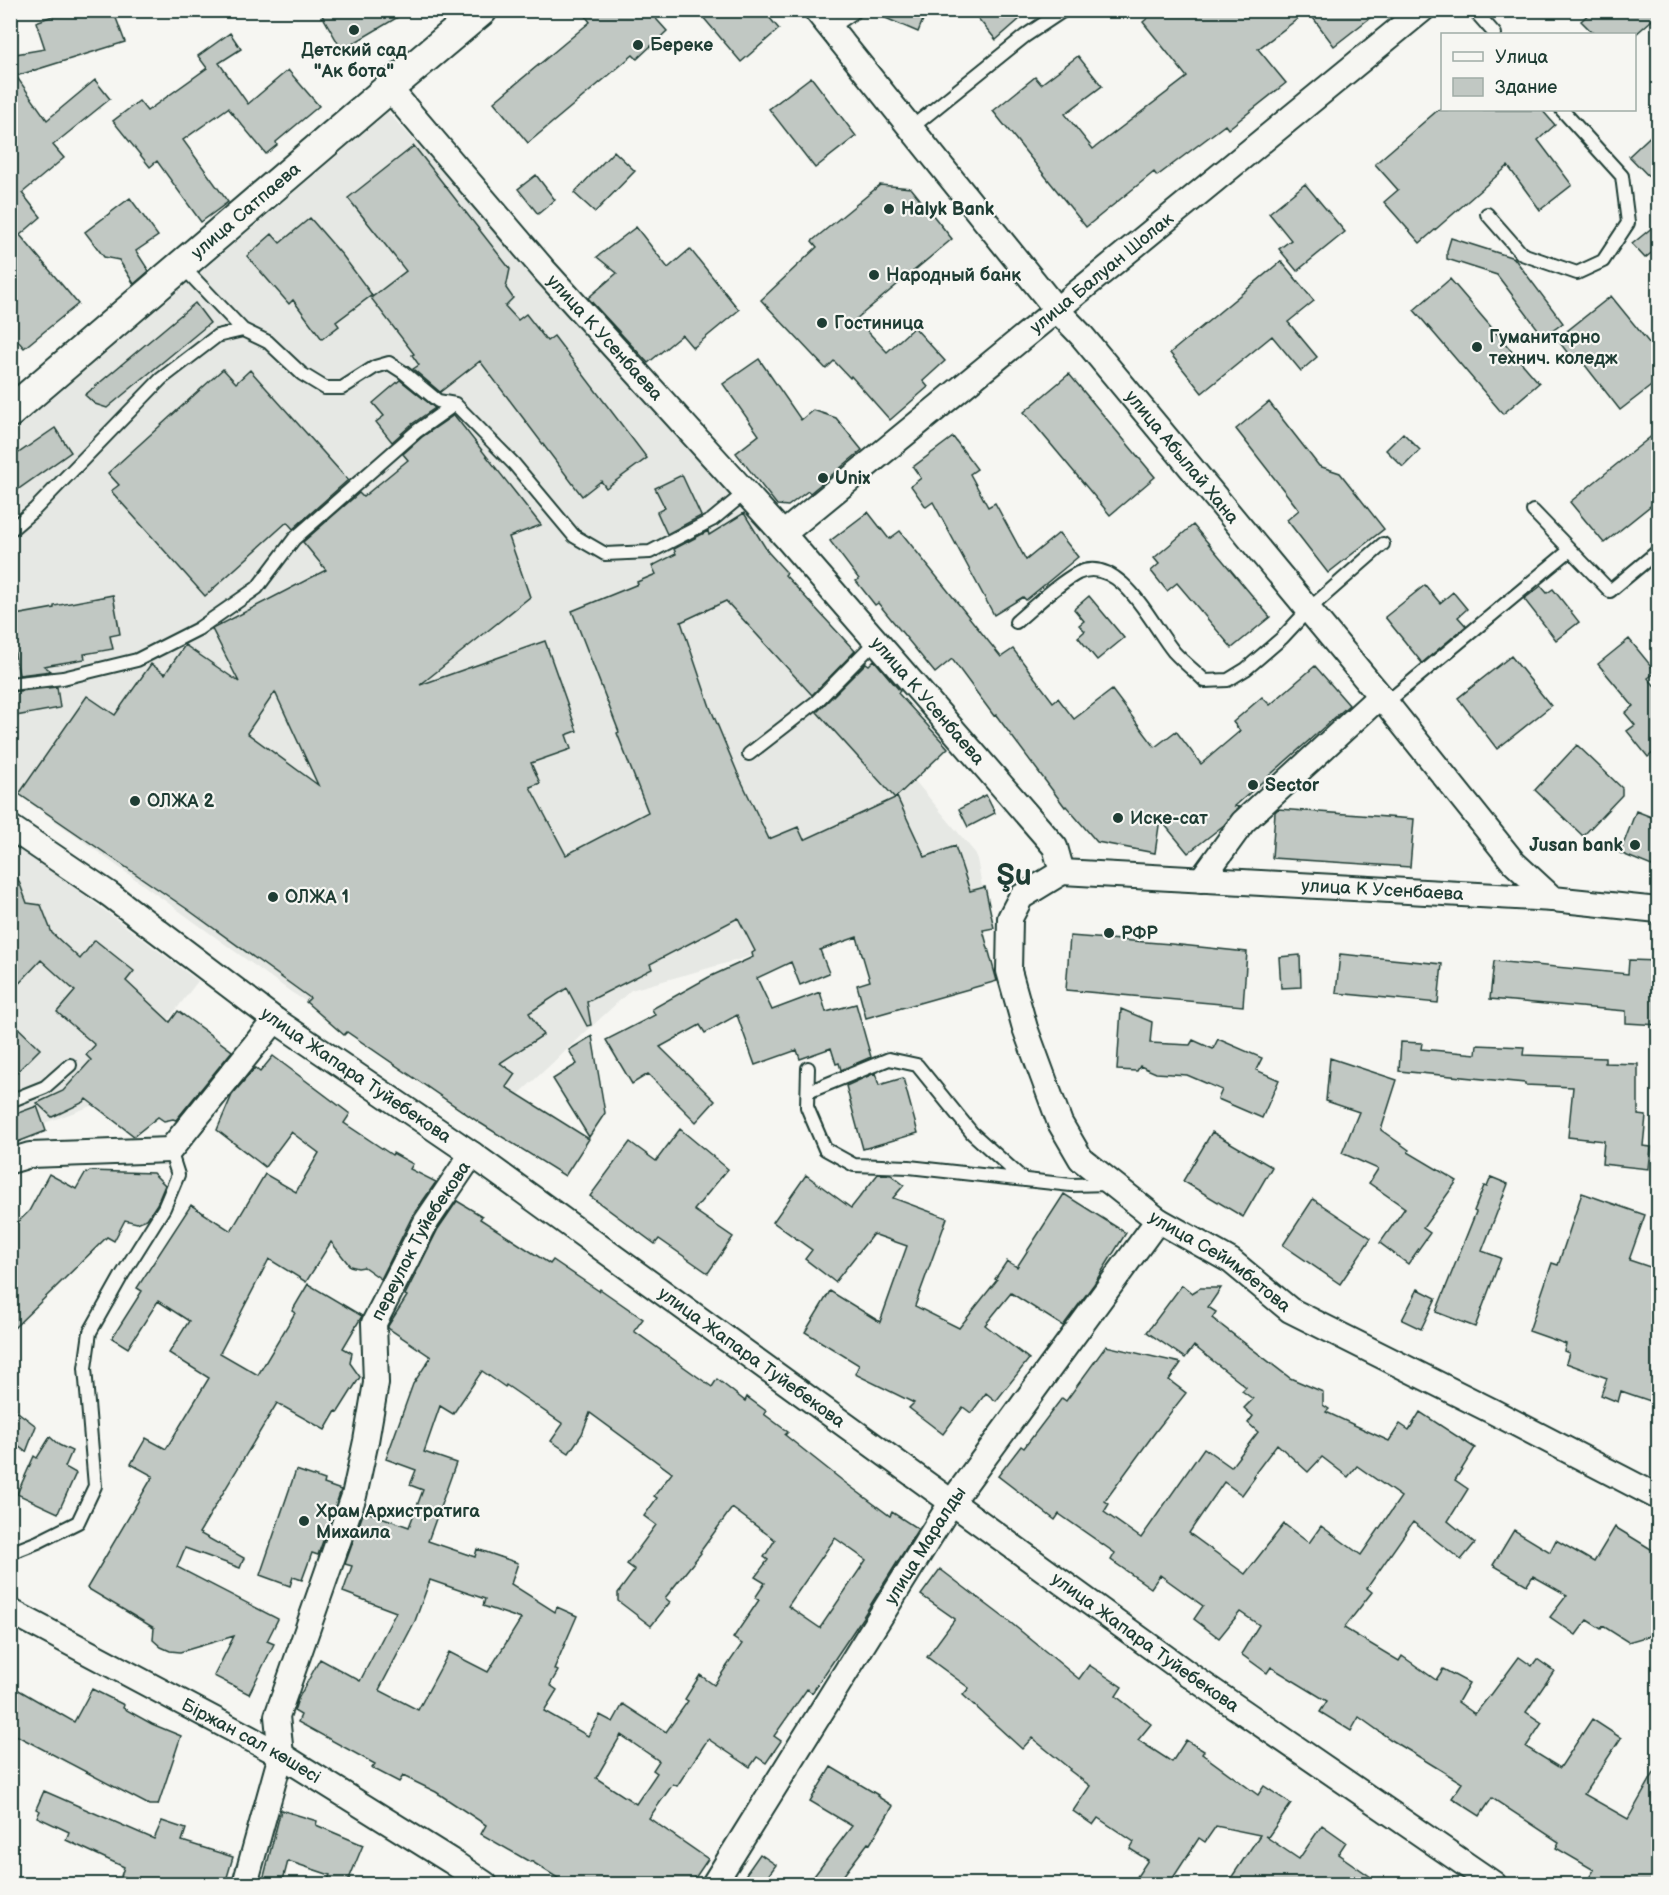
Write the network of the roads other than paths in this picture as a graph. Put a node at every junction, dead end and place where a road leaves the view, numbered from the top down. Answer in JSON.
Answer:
{"nodes":[{"id":1,"x":482,"y":10,"type":"edge"},
{"id":2,"x":857,"y":10,"type":"edge"},
{"id":3,"x":1064,"y":10,"type":"edge"},
{"id":4,"x":1422,"y":10,"type":"edge"},
{"id":5,"x":1474,"y":10,"type":"edge"},
{"id":6,"x":824,"y":19,"type":"edge"},
{"id":7,"x":1494,"y":33,"type":"edge"},
{"id":8,"x":388,"y":88,"type":"junction"},
{"id":9,"x":1563,"y":111,"type":"edge"},
{"id":10,"x":911,"y":128,"type":"junction"},
{"id":11,"x":1487,"y":214,"type":"dead end"},
{"id":12,"x":181,"y":266,"type":"junction"},
{"id":13,"x":1056,"y":309,"type":"junction"},
{"id":14,"x":243,"y":330,"type":"junction"},
{"id":15,"x":455,"y":404,"type":"junction"},
{"id":16,"x":10,"y":412,"type":"edge"},
{"id":17,"x":746,"y":492,"type":"junction"},
{"id":18,"x":1533,"y":511,"type":"dead end"},
{"id":19,"x":13,"y":528,"type":"dead end"},
{"id":20,"x":783,"y":534,"type":"junction"},
{"id":21,"x":1383,"y":544,"type":"dead end"},
{"id":22,"x":1570,"y":550,"type":"junction"},
{"id":23,"x":1659,"y":551,"type":"edge"},
{"id":24,"x":1309,"y":609,"type":"junction"},
{"id":25,"x":1016,"y":622,"type":"dead end"},
{"id":26,"x":876,"y":641,"type":"junction"},
{"id":27,"x":10,"y":684,"type":"edge"},
{"id":28,"x":1383,"y":699,"type":"junction"},
{"id":29,"x":749,"y":754,"type":"dead end"},
{"id":30,"x":10,"y":827,"type":"edge"},
{"id":31,"x":1062,"y":872,"type":"junction"},
{"id":32,"x":1201,"y":880,"type":"junction"},
{"id":33,"x":1553,"y":898,"type":"junction"},
{"id":34,"x":1659,"y":910,"type":"edge"},
{"id":35,"x":275,"y":1020,"type":"junction"},
{"id":36,"x":70,"y":1065,"type":"dead end"},
{"id":37,"x":808,"y":1068,"type":"dead end"},
{"id":38,"x":808,"y":1092,"type":"junction"},
{"id":39,"x":10,"y":1101,"type":"edge"},
{"id":40,"x":170,"y":1150,"type":"junction"},
{"id":41,"x":472,"y":1154,"type":"junction"},
{"id":42,"x":10,"y":1161,"type":"edge"},
{"id":43,"x":1024,"y":1180,"type":"junction"},
{"id":44,"x":1113,"y":1184,"type":"junction"},
{"id":45,"x":1158,"y":1220,"type":"junction"},
{"id":46,"x":1659,"y":1497,"type":"edge"},
{"id":47,"x":951,"y":1503,"type":"junction"},
{"id":48,"x":10,"y":1553,"type":"edge"},
{"id":49,"x":10,"y":1611,"type":"edge"},
{"id":50,"x":281,"y":1755,"type":"junction"},
{"id":51,"x":245,"y":1884,"type":"edge"},
{"id":52,"x":485,"y":1884,"type":"edge"},
{"id":53,"x":714,"y":1884,"type":"edge"},
{"id":54,"x":1494,"y":1884,"type":"edge"}],
"edges":[{"from":1,"to":8,"type":"street","name":"улица Сатпаева"},
{"from":2,"to":6,"type":"lane"},
{"from":3,"to":10,"type":"lane"},
{"from":4,"to":13,"type":"street","name":"улица Балуан Шолак"},
{"from":5,"to":7,"type":"lane"},
{"from":6,"to":10,"type":"street","name":"улица Абылай Хана"},
{"from":8,"to":12,"type":"street","name":"улица Сатпаева"},
{"from":8,"to":17,"type":"street","name":"улица К Усенбаева"},
{"from":9,"to":11,"type":"lane"},
{"from":10,"to":13,"type":"street","name":"улица Абылай Хана"},
{"from":12,"to":14,"type":"lane"},
{"from":12,"to":16,"type":"street","name":"улица Сатпаева"},
{"from":13,"to":20,"type":"street","name":"улица Балуан Шолак"},
{"from":13,"to":24,"type":"street","name":"улица Абылай Хана"},
{"from":14,"to":15,"type":"lane"},
{"from":14,"to":19,"type":"lane"},
{"from":15,"to":17,"type":"lane"},
{"from":15,"to":27,"type":"lane"},
{"from":17,"to":20,"type":"street","name":"улица К Усенбаева"},
{"from":18,"to":22,"type":"lane"},
{"from":20,"to":26,"type":"street","name":"улица К Усенбаева"},
{"from":21,"to":24,"type":"lane"},
{"from":22,"to":23,"type":"lane"},
{"from":22,"to":28,"type":"lane"},
{"from":24,"to":25,"type":"lane"},
{"from":24,"to":28,"type":"street","name":"улица Абылай Хана"},
{"from":26,"to":29,"type":"lane"},
{"from":26,"to":31,"type":"street","name":"улица К Усенбаева"},
{"from":28,"to":32,"type":"street"},
{"from":28,"to":33,"type":"street","name":"улица Абылай Хана"},
{"from":30,"to":35,"type":"street","name":"улица Жапара Туйебекова"},
{"from":31,"to":32,"type":"street","name":"улица К Усенбаева"},
{"from":31,"to":44,"type":"street","name":"улица Сейимбетова"},
{"from":32,"to":33,"type":"street","name":"улица К Усенбаева"},
{"from":33,"to":34,"type":"street","name":"улица К Усенбаева"},
{"from":35,"to":40,"type":"street"},
{"from":35,"to":41,"type":"street","name":"улица Жапара Туйебекова"},
{"from":36,"to":39,"type":"lane"},
{"from":37,"to":38,"type":"lane"},
{"from":38,"to":43,"type":"lane"},
{"from":38,"to":43,"type":"lane"},
{"from":40,"to":42,"type":"street"},
{"from":40,"to":48,"type":"lane"},
{"from":41,"to":47,"type":"street","name":"улица Жапара Туйебекова"},
{"from":41,"to":50,"type":"street","name":"переулок Туйебекова"},
{"from":43,"to":44,"type":"lane"},
{"from":44,"to":45,"type":"street","name":"улица Сейимбетова"},
{"from":45,"to":46,"type":"street","name":"улица Сейимбетова"},
{"from":45,"to":47,"type":"street","name":"улица Маралды"},
{"from":47,"to":53,"type":"street","name":"улица Маралды"},
{"from":47,"to":54,"type":"street","name":"улица Жапара Туйебекова"},
{"from":49,"to":50,"type":"street","name":"Біржан сал көшесі"},
{"from":50,"to":51,"type":"street","name":"переулок Туйебекова"},
{"from":50,"to":52,"type":"street","name":"Біржан сал көшесі"}]}
